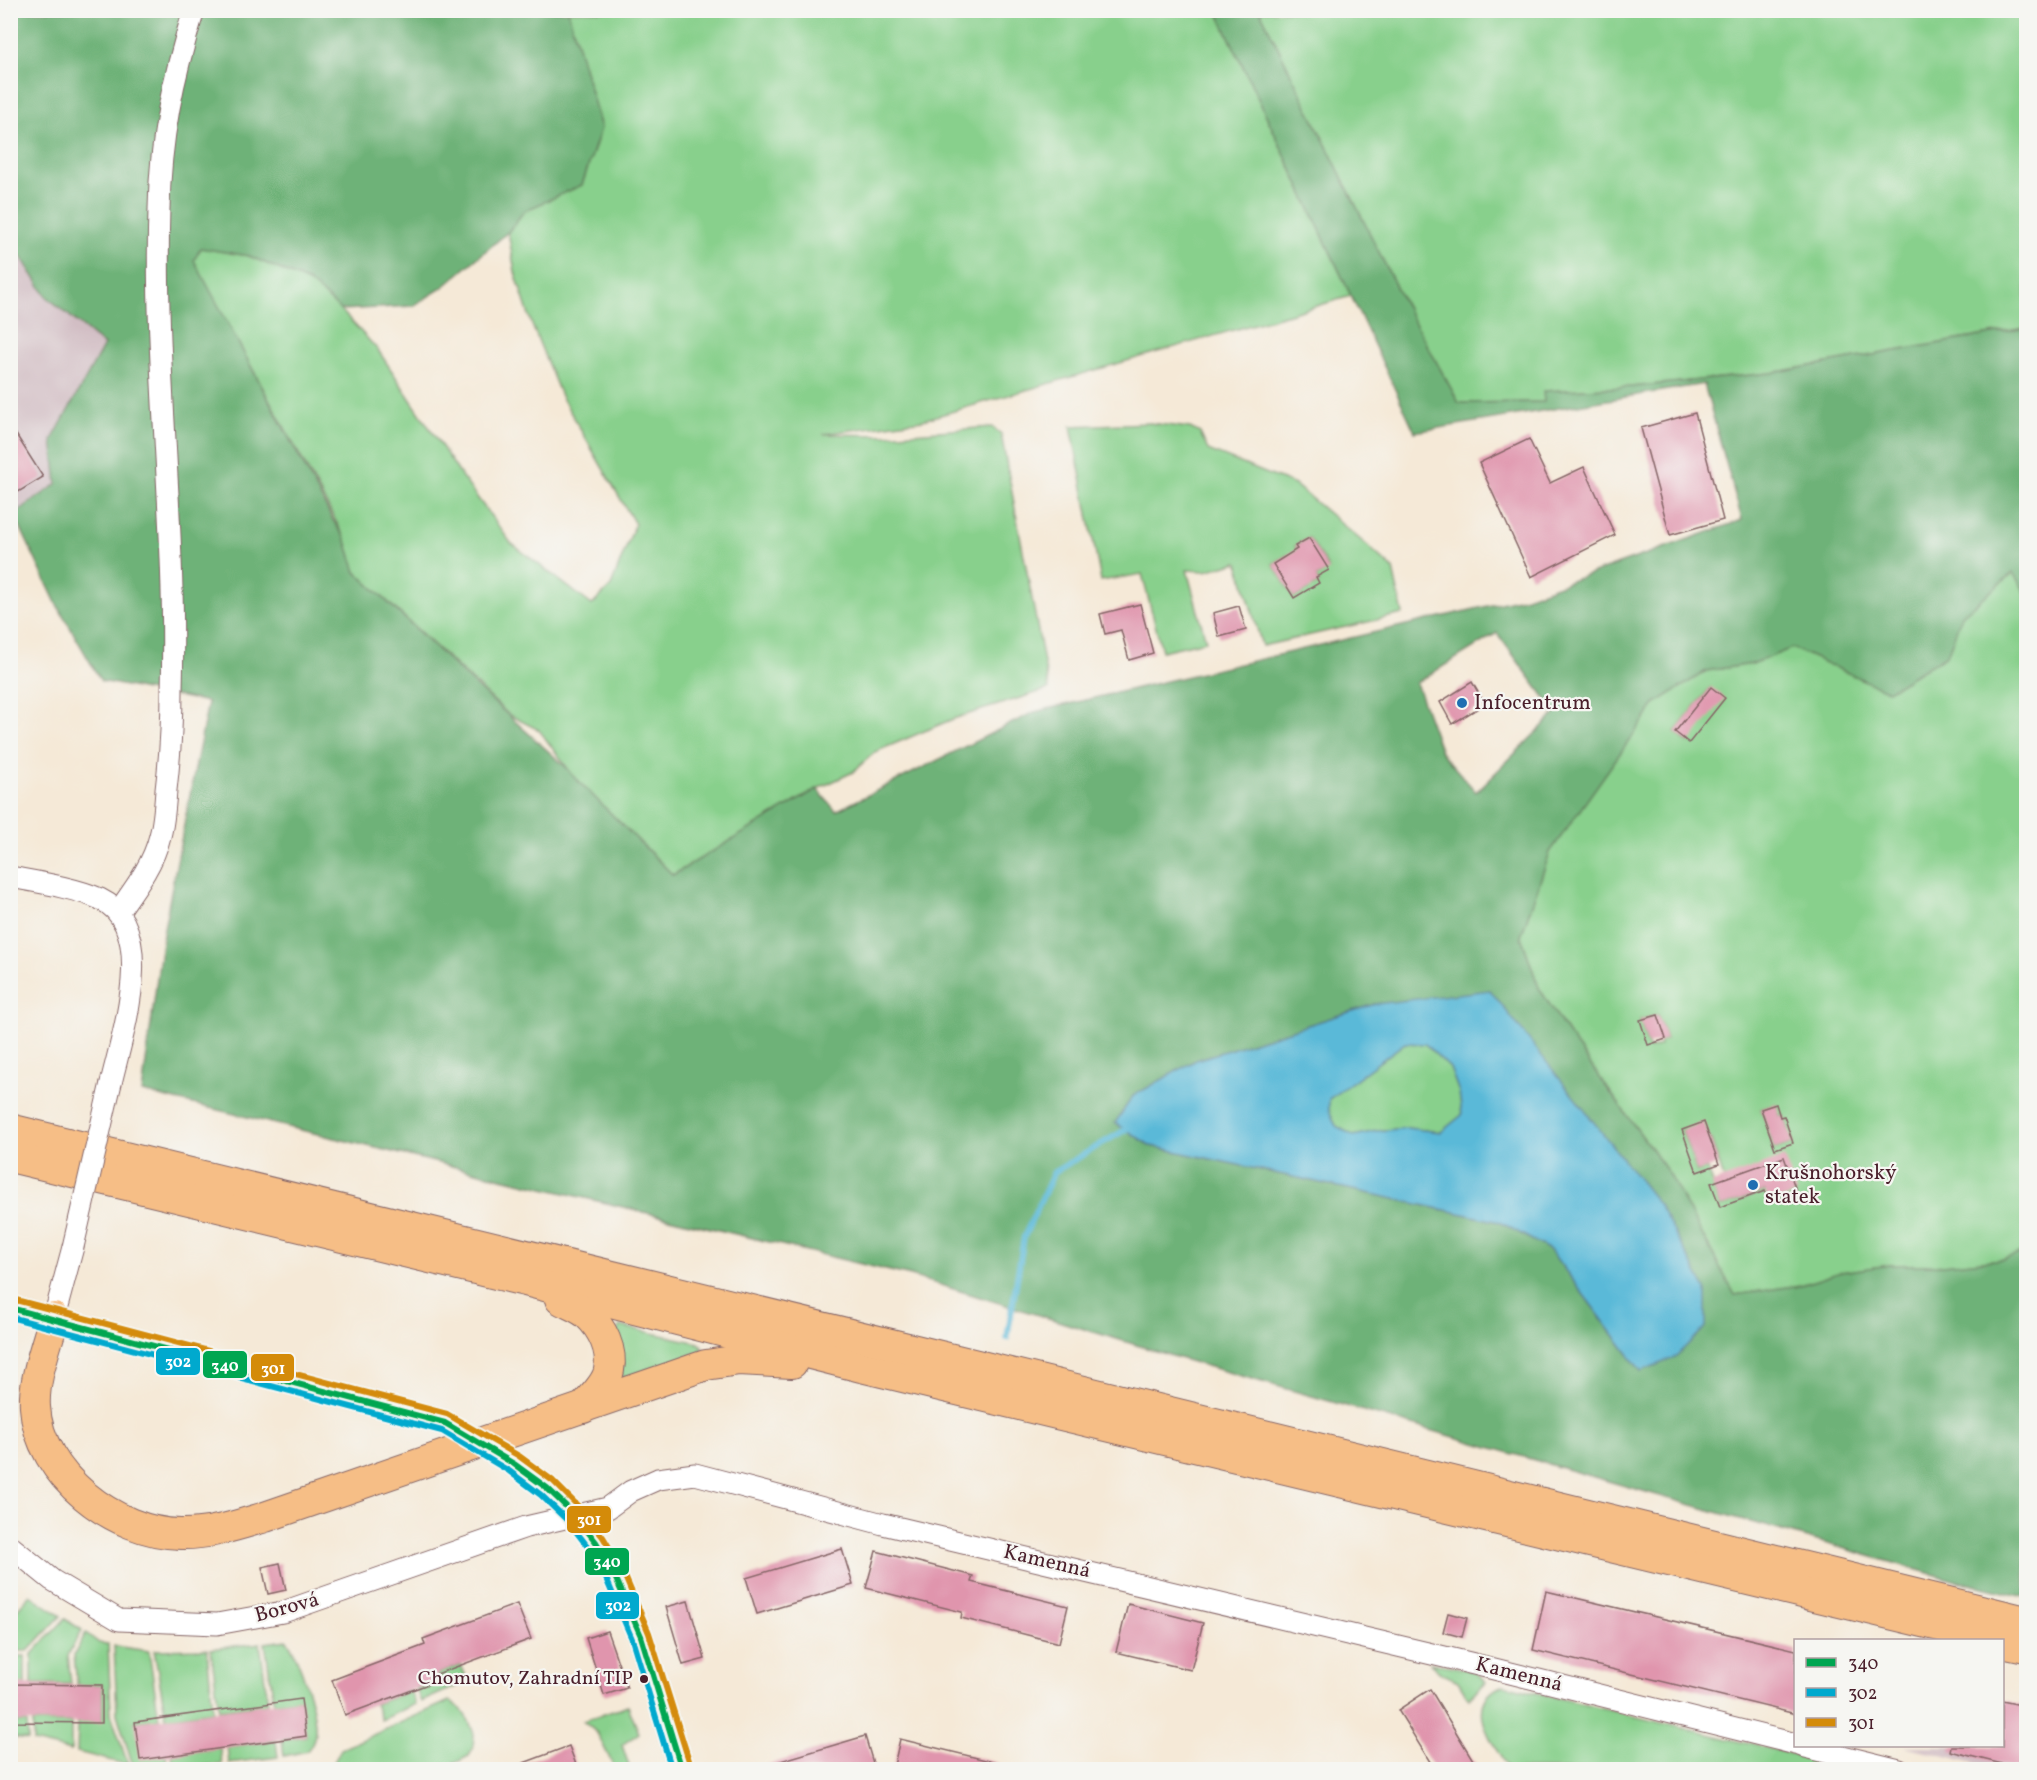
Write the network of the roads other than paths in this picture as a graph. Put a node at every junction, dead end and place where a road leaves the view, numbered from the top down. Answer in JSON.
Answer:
{"nodes":[{"id":1,"x":194,"y":10,"type":"edge"},
{"id":2,"x":10,"y":877,"type":"edge"},
{"id":3,"x":118,"y":912,"type":"junction"},
{"id":4,"x":10,"y":1129,"type":"edge"},
{"id":5,"x":10,"y":1157,"type":"edge"},
{"id":6,"x":525,"y":1281,"type":"junction"},
{"id":7,"x":10,"y":1308,"type":"edge"},
{"id":8,"x":54,"y":1318,"type":"junction"},
{"id":9,"x":861,"y":1367,"type":"junction"},
{"id":10,"x":583,"y":1408,"type":"junction"},
{"id":11,"x":575,"y":1515,"type":"junction"},
{"id":12,"x":10,"y":1546,"type":"edge"},
{"id":13,"x":2026,"y":1621,"type":"edge"},
{"id":14,"x":1990,"y":1639,"type":"edge"},
{"id":15,"x":2004,"y":1642,"type":"edge"},
{"id":16,"x":2026,"y":1647,"type":"edge"},
{"id":17,"x":1794,"y":1744,"type":"edge"},
{"id":18,"x":1806,"y":1747,"type":"edge"},
{"id":19,"x":682,"y":1770,"type":"edge"},
{"id":20,"x":1899,"y":1770,"type":"edge"}],
"edges":[{"from":1,"to":3,"type":"street"},
{"from":2,"to":3,"type":"street"},
{"from":3,"to":8,"type":"street","bridge":true},
{"from":4,"to":13,"type":"highway"},
{"from":5,"to":6,"type":"highway"},
{"from":6,"to":9,"type":"highway"},
{"from":6,"to":10,"type":"highway"},
{"from":7,"to":8,"type":"street"},
{"from":8,"to":10,"type":"highway"},
{"from":8,"to":11,"type":"street","bridge":true},
{"from":9,"to":10,"type":"highway"},
{"from":9,"to":14,"type":"highway"},
{"from":11,"to":12,"type":"street","name":"Borová"},
{"from":11,"to":17,"type":"street","name":"Kamenná"},
{"from":11,"to":19,"type":"street"},
{"from":15,"to":16,"type":"highway"},
{"from":18,"to":20,"type":"street"}]}
